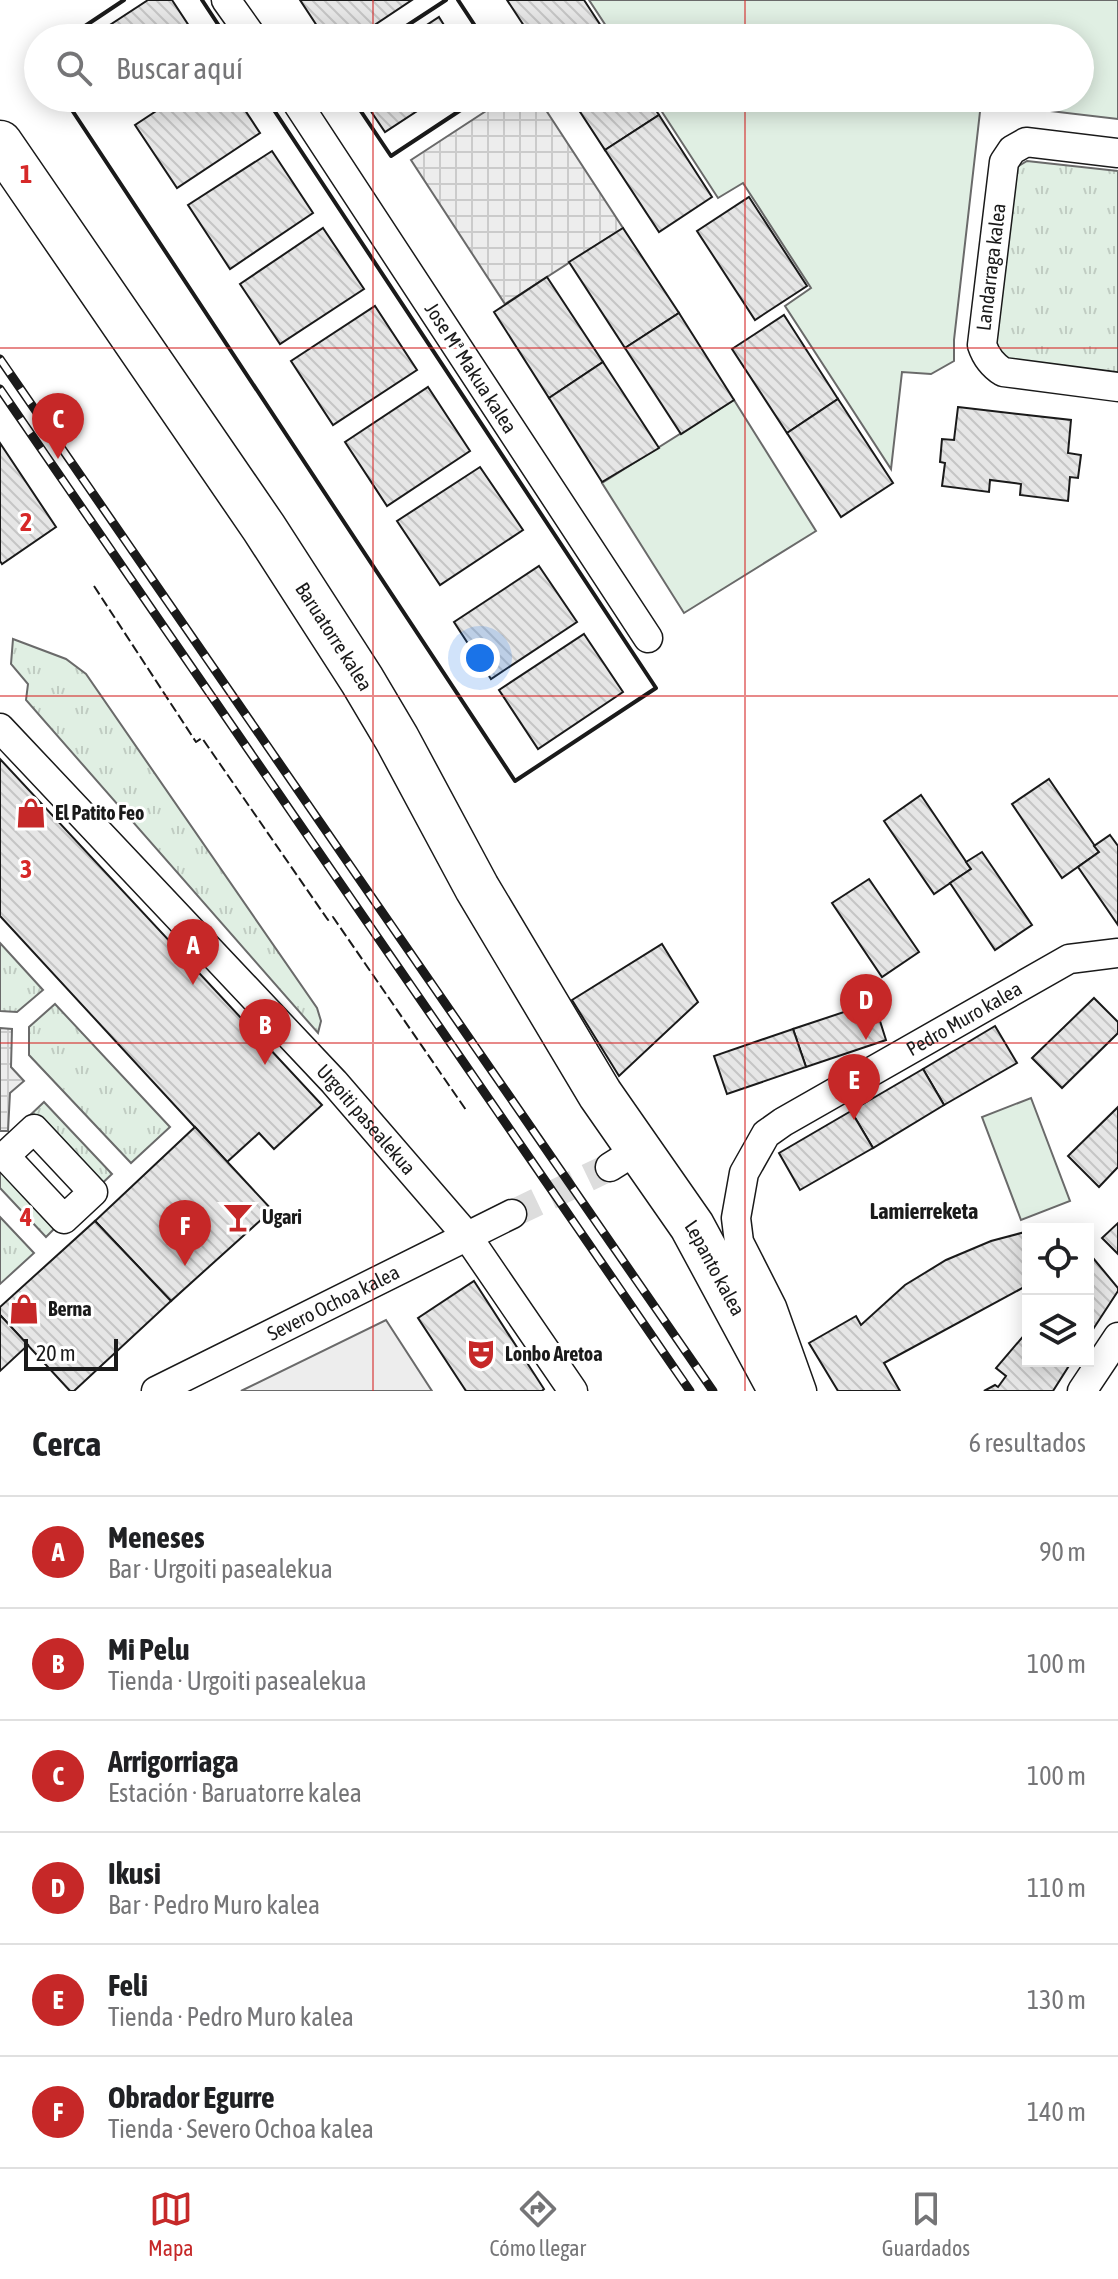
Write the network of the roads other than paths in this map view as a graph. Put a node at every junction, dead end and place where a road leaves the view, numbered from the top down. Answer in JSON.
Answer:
{"nodes":[{"id":1,"x":226,"y":0,"type":"edge"},
{"id":2,"x":243,"y":24,"type":"edge"},
{"id":3,"x":303,"y":112,"type":"edge"},
{"id":4,"x":0,"y":143,"type":"edge"},
{"id":5,"x":1118,"y":153,"type":"edge"},
{"id":6,"x":1118,"y":387,"type":"edge"},
{"id":7,"x":648,"y":638,"type":"dead end"},
{"id":8,"x":0,"y":728,"type":"edge"},
{"id":9,"x":1118,"y":953,"type":"edge"},
{"id":10,"x":624,"y":1159,"type":"joint"},
{"id":11,"x":512,"y":1214,"type":"tunnel mouth"},
{"id":12,"x":467,"y":1236,"type":"junction"},
{"id":13,"x":1118,"y":1337,"type":"edge"},
{"id":14,"x":156,"y":1391,"type":"edge"},
{"id":15,"x":573,"y":1391,"type":"edge"},
{"id":16,"x":781,"y":1391,"type":"edge"},
{"id":17,"x":802,"y":1391,"type":"edge"},
{"id":18,"x":1082,"y":1391,"type":"edge"}],
"edges":[{"from":1,"to":2,"type":"street"},
{"from":3,"to":7,"type":"street","name":"Jose Mª Makua kalea"},
{"from":4,"to":10,"type":"main road","name":"Baruatorre kalea"},
{"from":5,"to":6,"type":"street","name":"Landarraga kalea"},
{"from":8,"to":12,"type":"street","name":"Urgoiti pasealekua"},
{"from":9,"to":17,"type":"street","name":"Pedro Muro kalea"},
{"from":10,"to":16,"type":"main road","name":"Lepanto kalea"},
{"from":11,"to":12,"type":"street","name":"Severo Ochoa kalea"},
{"from":12,"to":14,"type":"street","name":"Severo Ochoa kalea"},
{"from":12,"to":15,"type":"street","name":"Urgoiti pasealekua"},
{"from":13,"to":18,"type":"street"}]}
